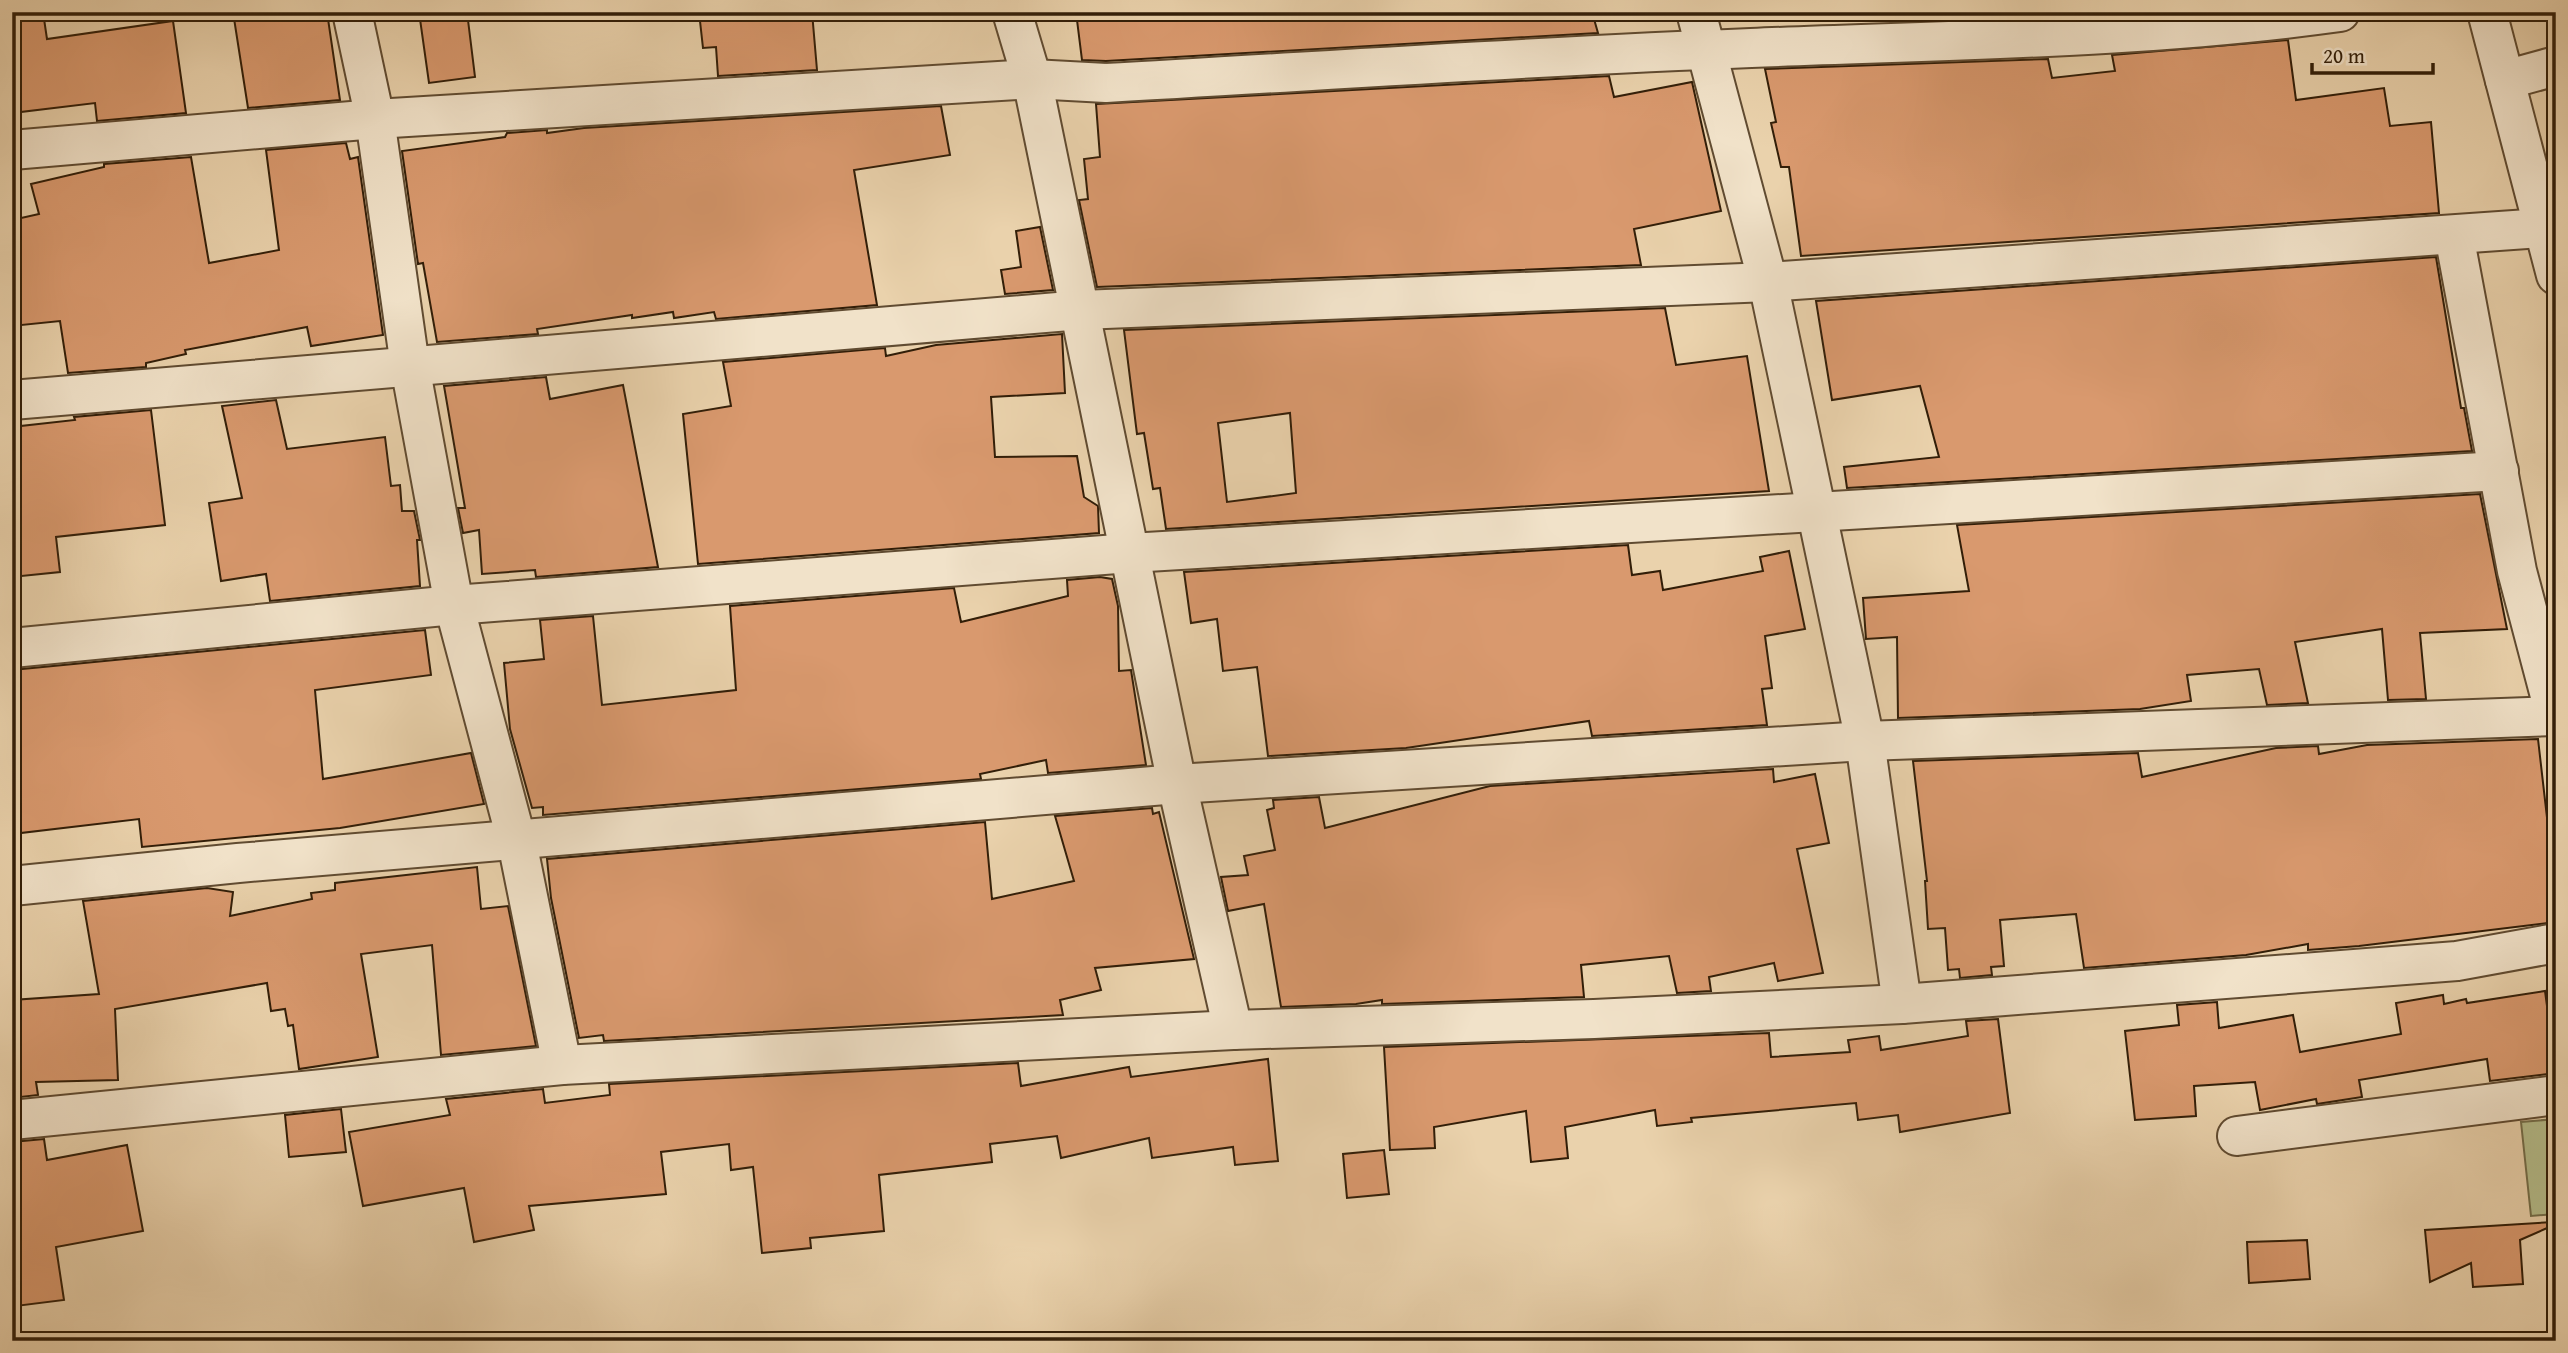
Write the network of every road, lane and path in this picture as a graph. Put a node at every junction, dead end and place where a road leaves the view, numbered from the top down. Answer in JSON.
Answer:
{"nodes":[{"id":1,"x":352,"y":12,"type":"edge"},
{"id":2,"x":1013,"y":12,"type":"edge"},
{"id":3,"x":1696,"y":12,"type":"edge"},
{"id":4,"x":2340,"y":12,"type":"edge"},
{"id":5,"x":2487,"y":12,"type":"edge"},
{"id":6,"x":1705,"y":50,"type":"junction"},
{"id":7,"x":2556,"y":66,"type":"edge"},
{"id":8,"x":1032,"y":79,"type":"junction"},
{"id":9,"x":2505,"y":80,"type":"junction"},
{"id":10,"x":375,"y":119,"type":"junction"},
{"id":11,"x":12,"y":150,"type":"edge"},
{"id":12,"x":2543,"y":228,"type":"junction"},
{"id":13,"x":2454,"y":234,"type":"junction"},
{"id":14,"x":2556,"y":275,"type":"edge"},
{"id":15,"x":1768,"y":282,"type":"junction"},
{"id":16,"x":1081,"y":310,"type":"junction"},
{"id":17,"x":410,"y":366,"type":"junction"},
{"id":18,"x":12,"y":400,"type":"edge"},
{"id":19,"x":2499,"y":471,"type":"junction"},
{"id":20,"x":1816,"y":510,"type":"junction"},
{"id":21,"x":1130,"y":553,"type":"junction"},
{"id":22,"x":454,"y":605,"type":"junction"},
{"id":23,"x":12,"y":648,"type":"edge"},
{"id":24,"x":2556,"y":715,"type":"edge"},
{"id":25,"x":1865,"y":741,"type":"junction"},
{"id":26,"x":1177,"y":784,"type":"junction"},
{"id":27,"x":517,"y":842,"type":"junction"},
{"id":28,"x":12,"y":886,"type":"edge"},
{"id":29,"x":2556,"y":943,"type":"edge"},
{"id":30,"x":1902,"y":1004,"type":"junction"},
{"id":31,"x":1233,"y":1030,"type":"junction"},
{"id":32,"x":562,"y":1065,"type":"junction"},
{"id":33,"x":2556,"y":1095,"type":"edge"},
{"id":34,"x":12,"y":1120,"type":"edge"},
{"id":35,"x":2237,"y":1136,"type":"dead end"}],
"edges":[{"from":1,"to":10,"type":"street"},
{"from":2,"to":8,"type":"street"},
{"from":3,"to":6,"type":"street"},
{"from":4,"to":6,"type":"street"},
{"from":5,"to":9,"type":"street"},
{"from":6,"to":8,"type":"street"},
{"from":6,"to":15,"type":"street"},
{"from":7,"to":9,"type":"street"},
{"from":8,"to":10,"type":"street"},
{"from":8,"to":16,"type":"street"},
{"from":9,"to":12,"type":"street"},
{"from":10,"to":11,"type":"street"},
{"from":10,"to":17,"type":"street"},
{"from":12,"to":13,"type":"street"},
{"from":12,"to":14,"type":"street"},
{"from":13,"to":15,"type":"street"},
{"from":13,"to":19,"type":"street"},
{"from":15,"to":16,"type":"street"},
{"from":15,"to":20,"type":"street"},
{"from":16,"to":17,"type":"street"},
{"from":16,"to":21,"type":"street"},
{"from":17,"to":18,"type":"street"},
{"from":17,"to":22,"type":"street"},
{"from":19,"to":20,"type":"street"},
{"from":19,"to":24,"type":"street"},
{"from":20,"to":21,"type":"street"},
{"from":20,"to":25,"type":"street"},
{"from":21,"to":22,"type":"street"},
{"from":21,"to":26,"type":"street"},
{"from":22,"to":23,"type":"street"},
{"from":22,"to":27,"type":"street"},
{"from":24,"to":25,"type":"street"},
{"from":25,"to":26,"type":"street"},
{"from":25,"to":30,"type":"street"},
{"from":26,"to":27,"type":"street"},
{"from":26,"to":31,"type":"street"},
{"from":27,"to":28,"type":"street"},
{"from":27,"to":32,"type":"street"},
{"from":29,"to":30,"type":"street"},
{"from":30,"to":31,"type":"street"},
{"from":31,"to":32,"type":"street"},
{"from":32,"to":34,"type":"street"},
{"from":33,"to":35,"type":"street"}]}
